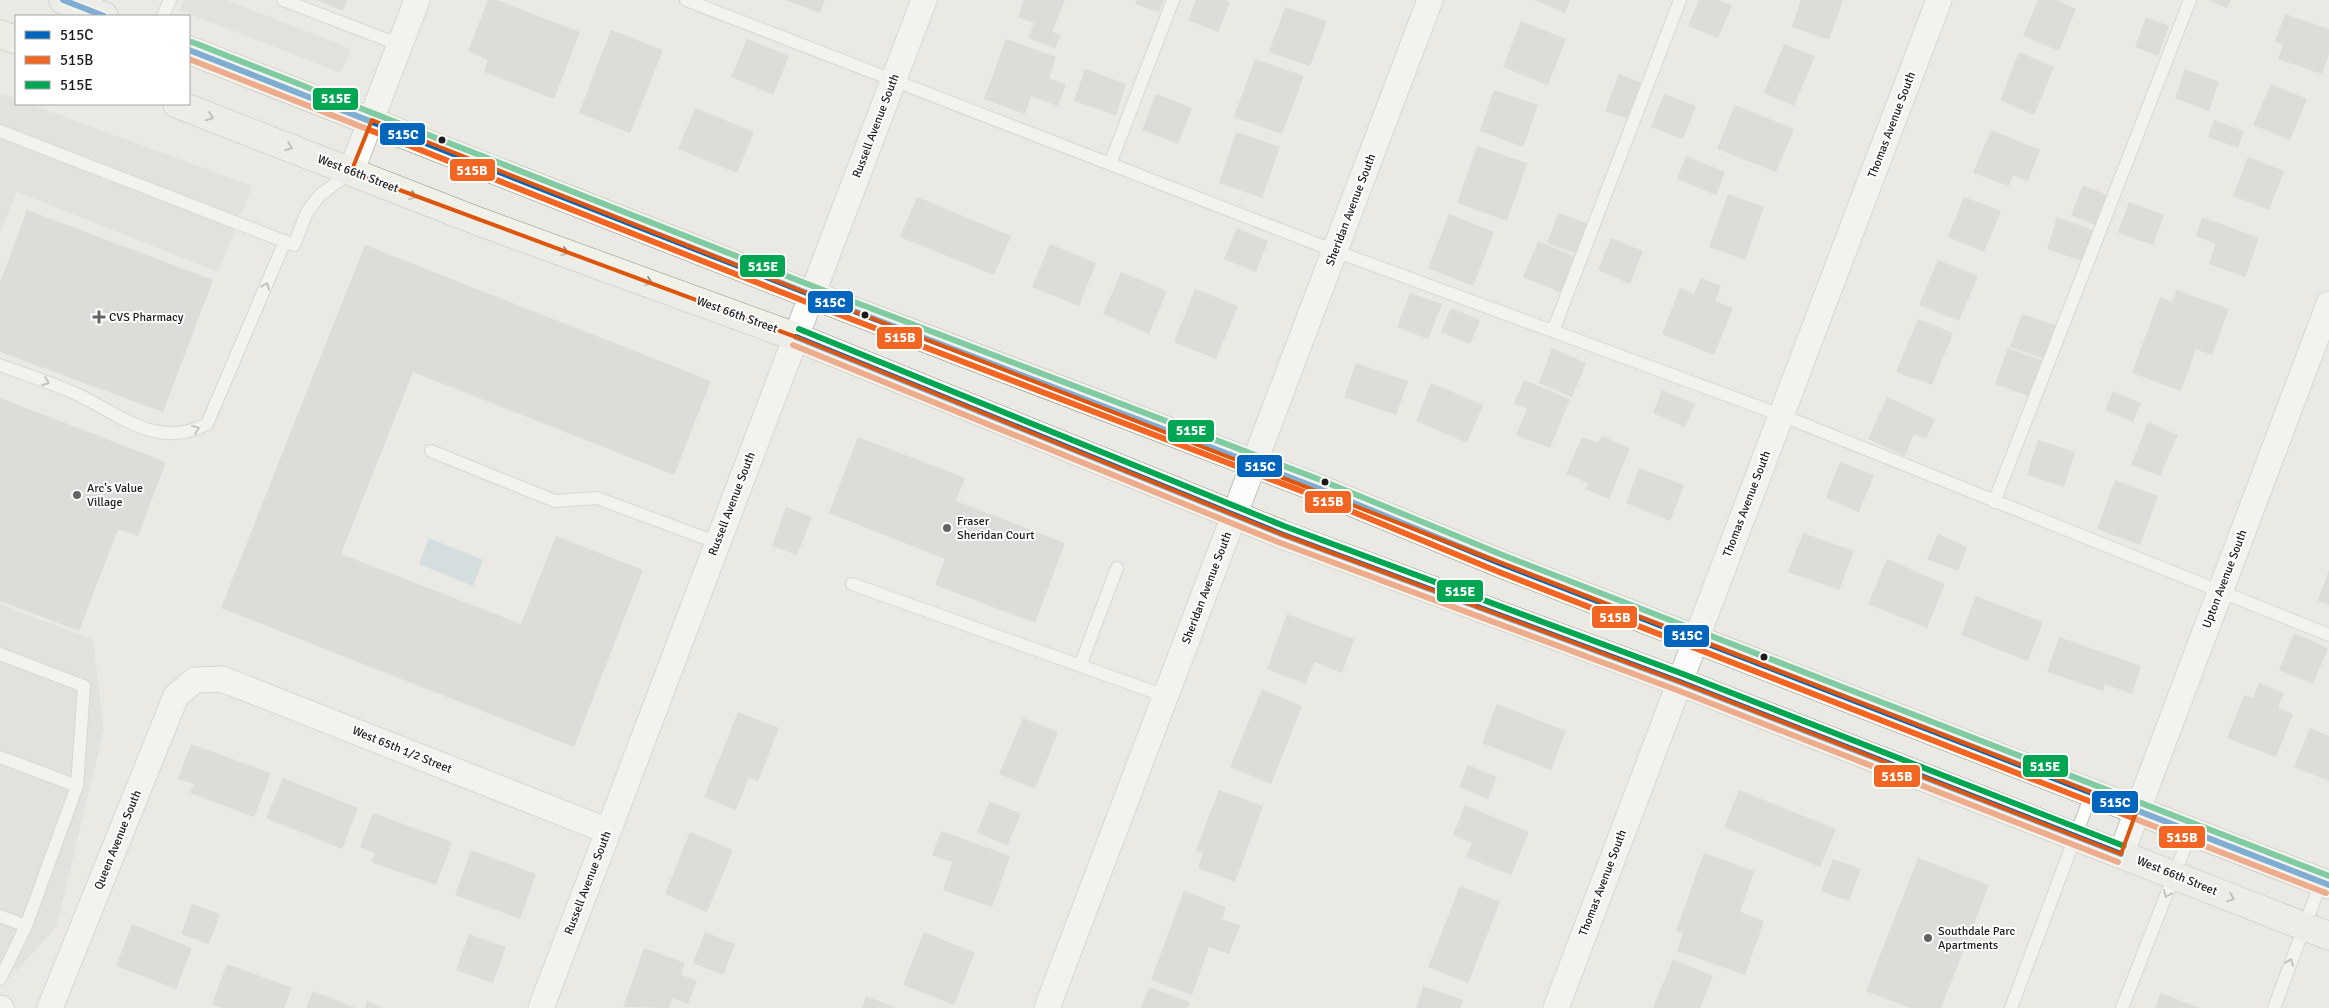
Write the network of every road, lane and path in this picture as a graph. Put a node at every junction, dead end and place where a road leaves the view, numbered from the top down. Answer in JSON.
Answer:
{"nodes":[{"id":1,"x":63,"y":0,"type":"edge"},
{"id":2,"x":170,"y":0,"type":"edge"},
{"id":3,"x":283,"y":0,"type":"edge"},
{"id":4,"x":418,"y":0,"type":"edge"},
{"id":5,"x":686,"y":0,"type":"edge"},
{"id":6,"x":924,"y":0,"type":"edge"},
{"id":7,"x":1173,"y":0,"type":"edge"},
{"id":8,"x":1430,"y":0,"type":"edge"},
{"id":9,"x":1680,"y":0,"type":"edge"},
{"id":10,"x":1939,"y":0,"type":"edge"},
{"id":11,"x":2190,"y":0,"type":"edge"},
{"id":12,"x":101,"y":15,"type":"edge"},
{"id":13,"x":163,"y":15,"type":"edge"},
{"id":14,"x":0,"y":34,"type":"edge"},
{"id":15,"x":15,"y":40,"type":"edge"},
{"id":16,"x":400,"y":45,"type":"junction"},
{"id":17,"x":190,"y":50,"type":"edge"},
{"id":18,"x":894,"y":80,"type":"junction"},
{"id":19,"x":180,"y":105,"type":"edge"},
{"id":20,"x":372,"y":120,"type":"junction"},
{"id":21,"x":0,"y":131,"type":"edge"},
{"id":22,"x":1110,"y":164,"type":"junction"},
{"id":23,"x":351,"y":172,"type":"junction"},
{"id":24,"x":285,"y":241,"type":"junction"},
{"id":25,"x":1335,"y":251,"type":"junction"},
{"id":26,"x":812,"y":295,"type":"junction"},
{"id":27,"x":2329,"y":304,"type":"edge"},
{"id":28,"x":1553,"y":331,"type":"junction"},
{"id":29,"x":796,"y":337,"type":"junction"},
{"id":30,"x":0,"y":365,"type":"edge"},
{"id":31,"x":1781,"y":416,"type":"junction"},
{"id":32,"x":431,"y":451,"type":"dead end"},
{"id":33,"x":1254,"y":464,"type":"junction"},
{"id":34,"x":1994,"y":502,"type":"junction"},
{"id":35,"x":1234,"y":516,"type":"junction"},
{"id":36,"x":718,"y":543,"type":"junction"},
{"id":37,"x":1117,"y":568,"type":"dead end"},
{"id":38,"x":852,"y":584,"type":"dead end"},
{"id":39,"x":2220,"y":593,"type":"junction"},
{"id":40,"x":2329,"y":635,"type":"edge"},
{"id":41,"x":1696,"y":640,"type":"junction"},
{"id":42,"x":0,"y":654,"type":"edge"},
{"id":43,"x":1080,"y":666,"type":"junction"},
{"id":44,"x":195,"y":680,"type":"joint"},
{"id":45,"x":1680,"y":682,"type":"junction"},
{"id":46,"x":1166,"y":696,"type":"junction"},
{"id":47,"x":0,"y":758,"type":"edge"},
{"id":48,"x":77,"y":786,"type":"junction"},
{"id":49,"x":2092,"y":792,"type":"junction"},
{"id":50,"x":2137,"y":810,"type":"junction"},
{"id":51,"x":608,"y":831,"type":"junction"},
{"id":52,"x":2191,"y":832,"type":"junction"},
{"id":53,"x":2076,"y":836,"type":"junction"},
{"id":54,"x":2121,"y":854,"type":"junction"},
{"id":55,"x":2175,"y":876,"type":"junction"},
{"id":56,"x":2325,"y":884,"type":"edge"},
{"id":57,"x":0,"y":916,"type":"edge"},
{"id":58,"x":26,"y":926,"type":"junction"},
{"id":59,"x":2317,"y":932,"type":"edge"},
{"id":60,"x":0,"y":979,"type":"edge"},
{"id":61,"x":50,"y":1008,"type":"edge"},
{"id":62,"x":540,"y":1008,"type":"edge"},
{"id":63,"x":1047,"y":1008,"type":"edge"},
{"id":64,"x":1556,"y":1008,"type":"edge"},
{"id":65,"x":2011,"y":1008,"type":"edge"},
{"id":66,"x":2122,"y":1008,"type":"edge"},
{"id":67,"x":2274,"y":1008,"type":"edge"}],
"edges":[{"from":1,"to":12,"type":"main road"},
{"from":2,"to":13,"type":"lane"},
{"from":3,"to":16,"type":"lane"},
{"from":4,"to":16,"type":"street"},
{"from":5,"to":18,"type":"lane"},
{"from":6,"to":18,"type":"street","name":"Russell Avenue South"},
{"from":7,"to":22,"type":"lane"},
{"from":8,"to":25,"type":"street","name":"Sheridan Avenue South"},
{"from":9,"to":28,"type":"lane"},
{"from":10,"to":31,"type":"street","name":"Thomas Avenue South"},
{"from":11,"to":34,"type":"lane"},
{"from":14,"to":15,"type":"main road"},
{"from":16,"to":20,"type":"street"},
{"from":17,"to":20,"type":"main road"},
{"from":18,"to":22,"type":"lane"},
{"from":18,"to":26,"type":"street","name":"Russell Avenue South"},
{"from":19,"to":23,"type":"main road","name":"West 66th Street","one_way":true},
{"from":20,"to":23,"type":"street"},
{"from":20,"to":26,"type":"main road"},
{"from":21,"to":24,"type":"lane"},
{"from":22,"to":25,"type":"lane"},
{"from":23,"to":24,"type":"lane"},
{"from":23,"to":29,"type":"main road","name":"West 66th Street","one_way":true},
{"from":30,"to":24,"type":"lane","one_way":true},
{"from":25,"to":28,"type":"lane"},
{"from":25,"to":33,"type":"street","name":"Sheridan Avenue South"},
{"from":26,"to":29,"type":"street","name":"Russell Avenue South"},
{"from":26,"to":33,"type":"main road"},
{"from":27,"to":39,"type":"street","name":"Upton Avenue South"},
{"from":28,"to":31,"type":"lane"},
{"from":29,"to":35,"type":"main road","name":"West 66th Street"},
{"from":29,"to":36,"type":"street","name":"Russell Avenue South"},
{"from":31,"to":34,"type":"lane"},
{"from":31,"to":41,"type":"street","name":"Thomas Avenue South"},
{"from":32,"to":36,"type":"lane"},
{"from":33,"to":35,"type":"street","name":"Sheridan Avenue South"},
{"from":33,"to":41,"type":"main road"},
{"from":34,"to":39,"type":"lane"},
{"from":35,"to":45,"type":"main road","name":"West 66th Street"},
{"from":35,"to":46,"type":"street","name":"Sheridan Avenue South"},
{"from":36,"to":51,"type":"street","name":"Russell Avenue South"},
{"from":37,"to":43,"type":"lane"},
{"from":38,"to":43,"type":"lane"},
{"from":39,"to":40,"type":"lane"},
{"from":39,"to":50,"type":"street","name":"Upton Avenue South"},
{"from":41,"to":45,"type":"street","name":"Thomas Avenue South"},
{"from":41,"to":49,"type":"main road"},
{"from":42,"to":48,"type":"lane"},
{"from":43,"to":46,"type":"lane"},
{"from":44,"to":51,"type":"street","name":"West 65th 1/2 Street"},
{"from":44,"to":61,"type":"street","name":"Queen Avenue South"},
{"from":45,"to":53,"type":"main road","name":"West 66th Street"},
{"from":45,"to":64,"type":"street","name":"Thomas Avenue South"},
{"from":46,"to":63,"type":"street","name":"Sheridan Avenue South"},
{"from":47,"to":48,"type":"lane"},
{"from":48,"to":58,"type":"lane"},
{"from":49,"to":50,"type":"main road"},
{"from":49,"to":53,"type":"lane"},
{"from":50,"to":52,"type":"main road"},
{"from":50,"to":54,"type":"street","name":"Upton Avenue South"},
{"from":51,"to":62,"type":"street","name":"Russell Avenue South"},
{"from":52,"to":55,"type":"lane"},
{"from":52,"to":56,"type":"main road"},
{"from":53,"to":54,"type":"main road","name":"West 66th Street"},
{"from":53,"to":65,"type":"lane"},
{"from":54,"to":55,"type":"main road","name":"West 66th Street"},
{"from":55,"to":59,"type":"main road","name":"West 66th Street","one_way":true},
{"from":55,"to":66,"type":"lane","one_way":true},
{"from":56,"to":59,"type":"lane"},
{"from":57,"to":58,"type":"lane"},
{"from":58,"to":60,"type":"lane"},
{"from":67,"to":59,"type":"lane","one_way":true}]}
